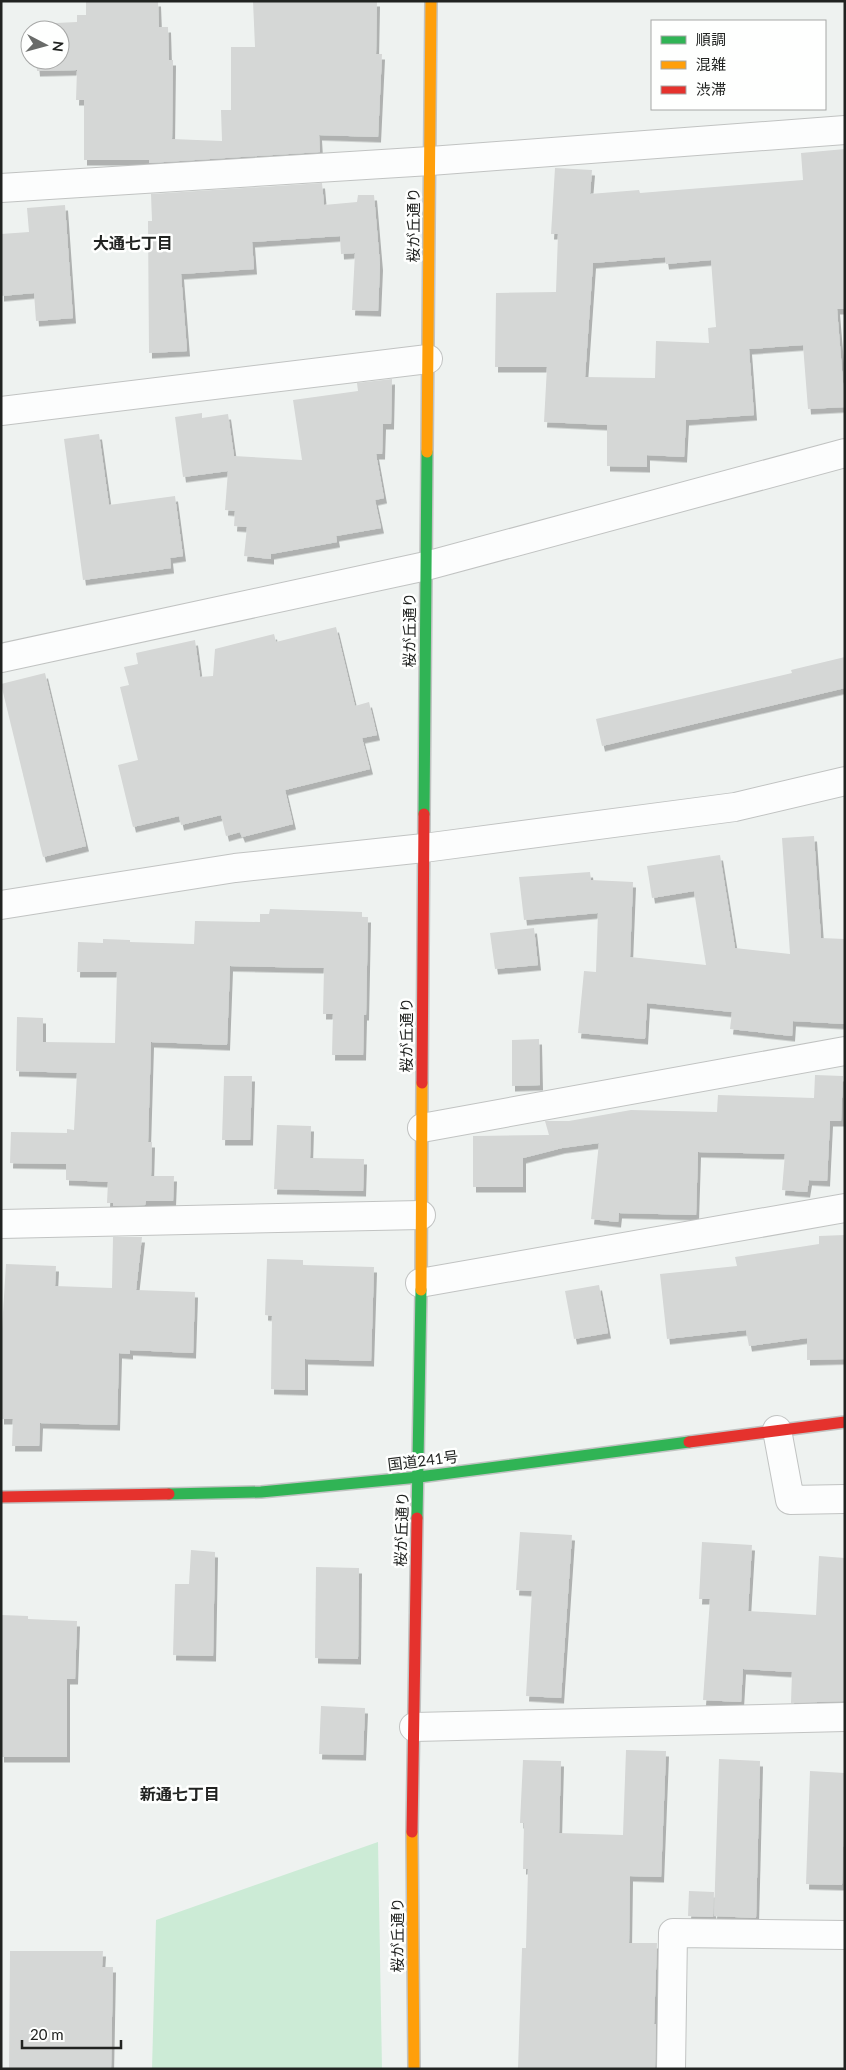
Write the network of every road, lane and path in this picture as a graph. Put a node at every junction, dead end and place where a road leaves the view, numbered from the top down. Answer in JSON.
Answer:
{"nodes":[{"id":1,"x":431,"y":1,"type":"edge"},
{"id":2,"x":845,"y":130,"type":"edge"},
{"id":3,"x":430,"y":161,"type":"junction"},
{"id":4,"x":1,"y":188,"type":"edge"},
{"id":5,"x":428,"y":359,"type":"junction"},
{"id":6,"x":1,"y":411,"type":"edge"},
{"id":7,"x":845,"y":453,"type":"edge"},
{"id":8,"x":426,"y":566,"type":"junction"},
{"id":9,"x":1,"y":658,"type":"edge"},
{"id":10,"x":845,"y":781,"type":"edge"},
{"id":11,"x":424,"y":848,"type":"junction"},
{"id":12,"x":1,"y":905,"type":"edge"},
{"id":13,"x":845,"y":1052,"type":"edge"},
{"id":14,"x":422,"y":1128,"type":"junction"},
{"id":15,"x":845,"y":1208,"type":"edge"},
{"id":16,"x":421,"y":1215,"type":"junction"},
{"id":17,"x":1,"y":1224,"type":"edge"},
{"id":18,"x":420,"y":1283,"type":"junction"},
{"id":19,"x":845,"y":1422,"type":"edge"},
{"id":20,"x":777,"y":1430,"type":"junction"},
{"id":21,"x":418,"y":1477,"type":"junction"},
{"id":22,"x":1,"y":1496,"type":"edge"},
{"id":23,"x":845,"y":1499,"type":"edge"},
{"id":24,"x":845,"y":1717,"type":"edge"},
{"id":25,"x":414,"y":1727,"type":"junction"},
{"id":26,"x":845,"y":1935,"type":"edge"},
{"id":27,"x":414,"y":2069,"type":"edge"},
{"id":28,"x":671,"y":2069,"type":"edge"}],
"edges":[{"from":1,"to":3,"type":"main road","name":"桜が丘通り"},
{"from":2,"to":3,"type":"street"},
{"from":3,"to":4,"type":"street"},
{"from":3,"to":5,"type":"main road","name":"桜が丘通り"},
{"from":5,"to":6,"type":"street"},
{"from":5,"to":8,"type":"main road","name":"桜が丘通り"},
{"from":7,"to":8,"type":"street"},
{"from":8,"to":9,"type":"street"},
{"from":8,"to":11,"type":"main road","name":"桜が丘通り"},
{"from":10,"to":11,"type":"street"},
{"from":11,"to":12,"type":"street"},
{"from":11,"to":14,"type":"main road","name":"桜が丘通り"},
{"from":13,"to":14,"type":"street"},
{"from":14,"to":16,"type":"main road","name":"桜が丘通り"},
{"from":15,"to":18,"type":"street"},
{"from":16,"to":17,"type":"street"},
{"from":16,"to":18,"type":"main road","name":"桜が丘通り"},
{"from":18,"to":21,"type":"main road","name":"桜が丘通り"},
{"from":19,"to":20,"type":"main road","name":"国道241号"},
{"from":20,"to":21,"type":"main road","name":"国道241号"},
{"from":20,"to":23,"type":"street"},
{"from":21,"to":22,"type":"main road","name":"国道241号"},
{"from":21,"to":25,"type":"main road","name":"桜が丘通り"},
{"from":24,"to":25,"type":"street"},
{"from":25,"to":27,"type":"main road","name":"桜が丘通り"},
{"from":26,"to":28,"type":"street"}]}
